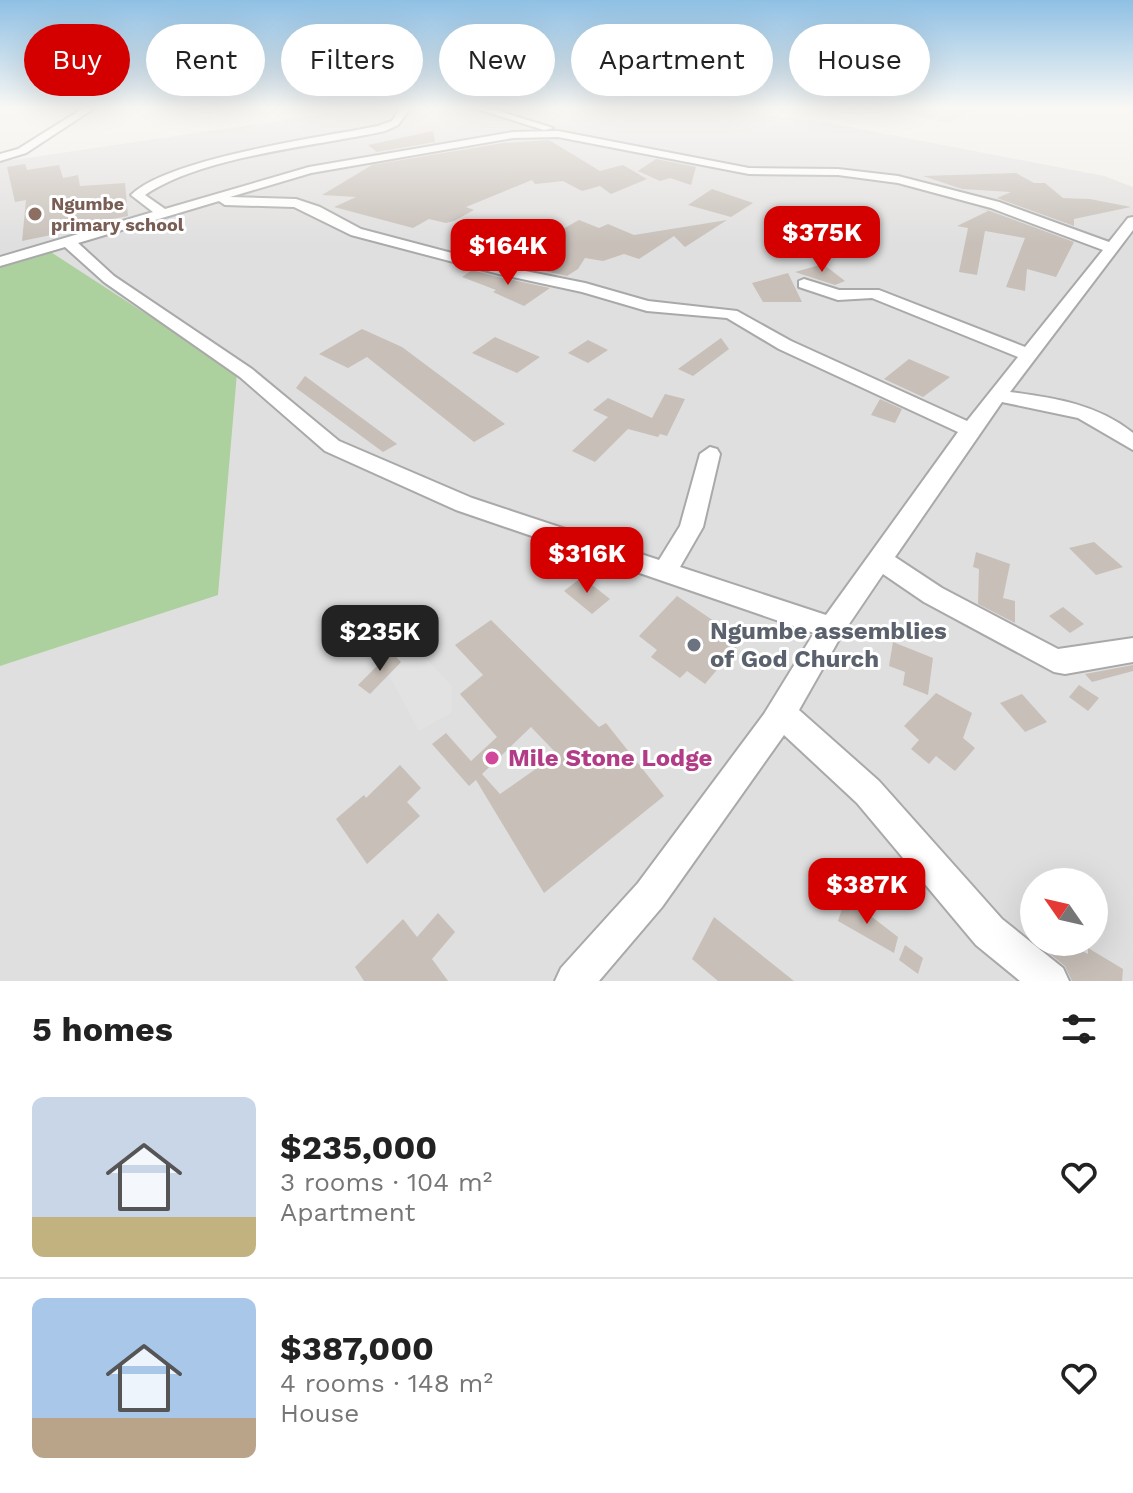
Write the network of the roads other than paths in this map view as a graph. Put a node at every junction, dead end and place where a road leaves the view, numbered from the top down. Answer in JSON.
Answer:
{"nodes":[{"id":1,"x":268,"y":153,"type":"edge"},
{"id":2,"x":410,"y":153,"type":"edge"},
{"id":3,"x":655,"y":153,"type":"edge"},
{"id":4,"x":207,"y":201,"type":"junction"},
{"id":5,"x":161,"y":216,"type":"junction"},
{"id":6,"x":1125,"y":236,"type":"edge"},
{"id":7,"x":66,"y":240,"type":"junction"},
{"id":8,"x":0,"y":262,"type":"edge"},
{"id":9,"x":804,"y":284,"type":"dead end"},
{"id":10,"x":1027,"y":354,"type":"junction"},
{"id":11,"x":998,"y":396,"type":"junction"},
{"id":12,"x":970,"y":430,"type":"junction"},
{"id":13,"x":1133,"y":443,"type":"edge"},
{"id":14,"x":710,"y":454,"type":"dead end"},
{"id":15,"x":880,"y":560,"type":"junction"},
{"id":16,"x":664,"y":572,"type":"junction"},
{"id":17,"x":832,"y":628,"type":"junction"},
{"id":18,"x":1133,"y":650,"type":"edge"},
{"id":19,"x":781,"y":713,"type":"junction"},
{"id":20,"x":574,"y":981,"type":"edge"},
{"id":21,"x":1050,"y":981,"type":"edge"}],
"edges":[{"from":1,"to":5,"type":"street"},
{"from":2,"to":4,"type":"street"},
{"from":3,"to":6,"type":"street"},
{"from":4,"to":5,"type":"street"},
{"from":4,"to":12,"type":"street"},
{"from":5,"to":7,"type":"street"},
{"from":6,"to":10,"type":"street"},
{"from":7,"to":8,"type":"street"},
{"from":7,"to":16,"type":"street"},
{"from":9,"to":10,"type":"street"},
{"from":10,"to":11,"type":"street"},
{"from":11,"to":12,"type":"street"},
{"from":11,"to":13,"type":"street"},
{"from":12,"to":15,"type":"street"},
{"from":14,"to":16,"type":"street"},
{"from":15,"to":17,"type":"street"},
{"from":15,"to":18,"type":"street"},
{"from":16,"to":17,"type":"street"},
{"from":17,"to":19,"type":"street"},
{"from":19,"to":20,"type":"street"},
{"from":19,"to":21,"type":"street"}]}
